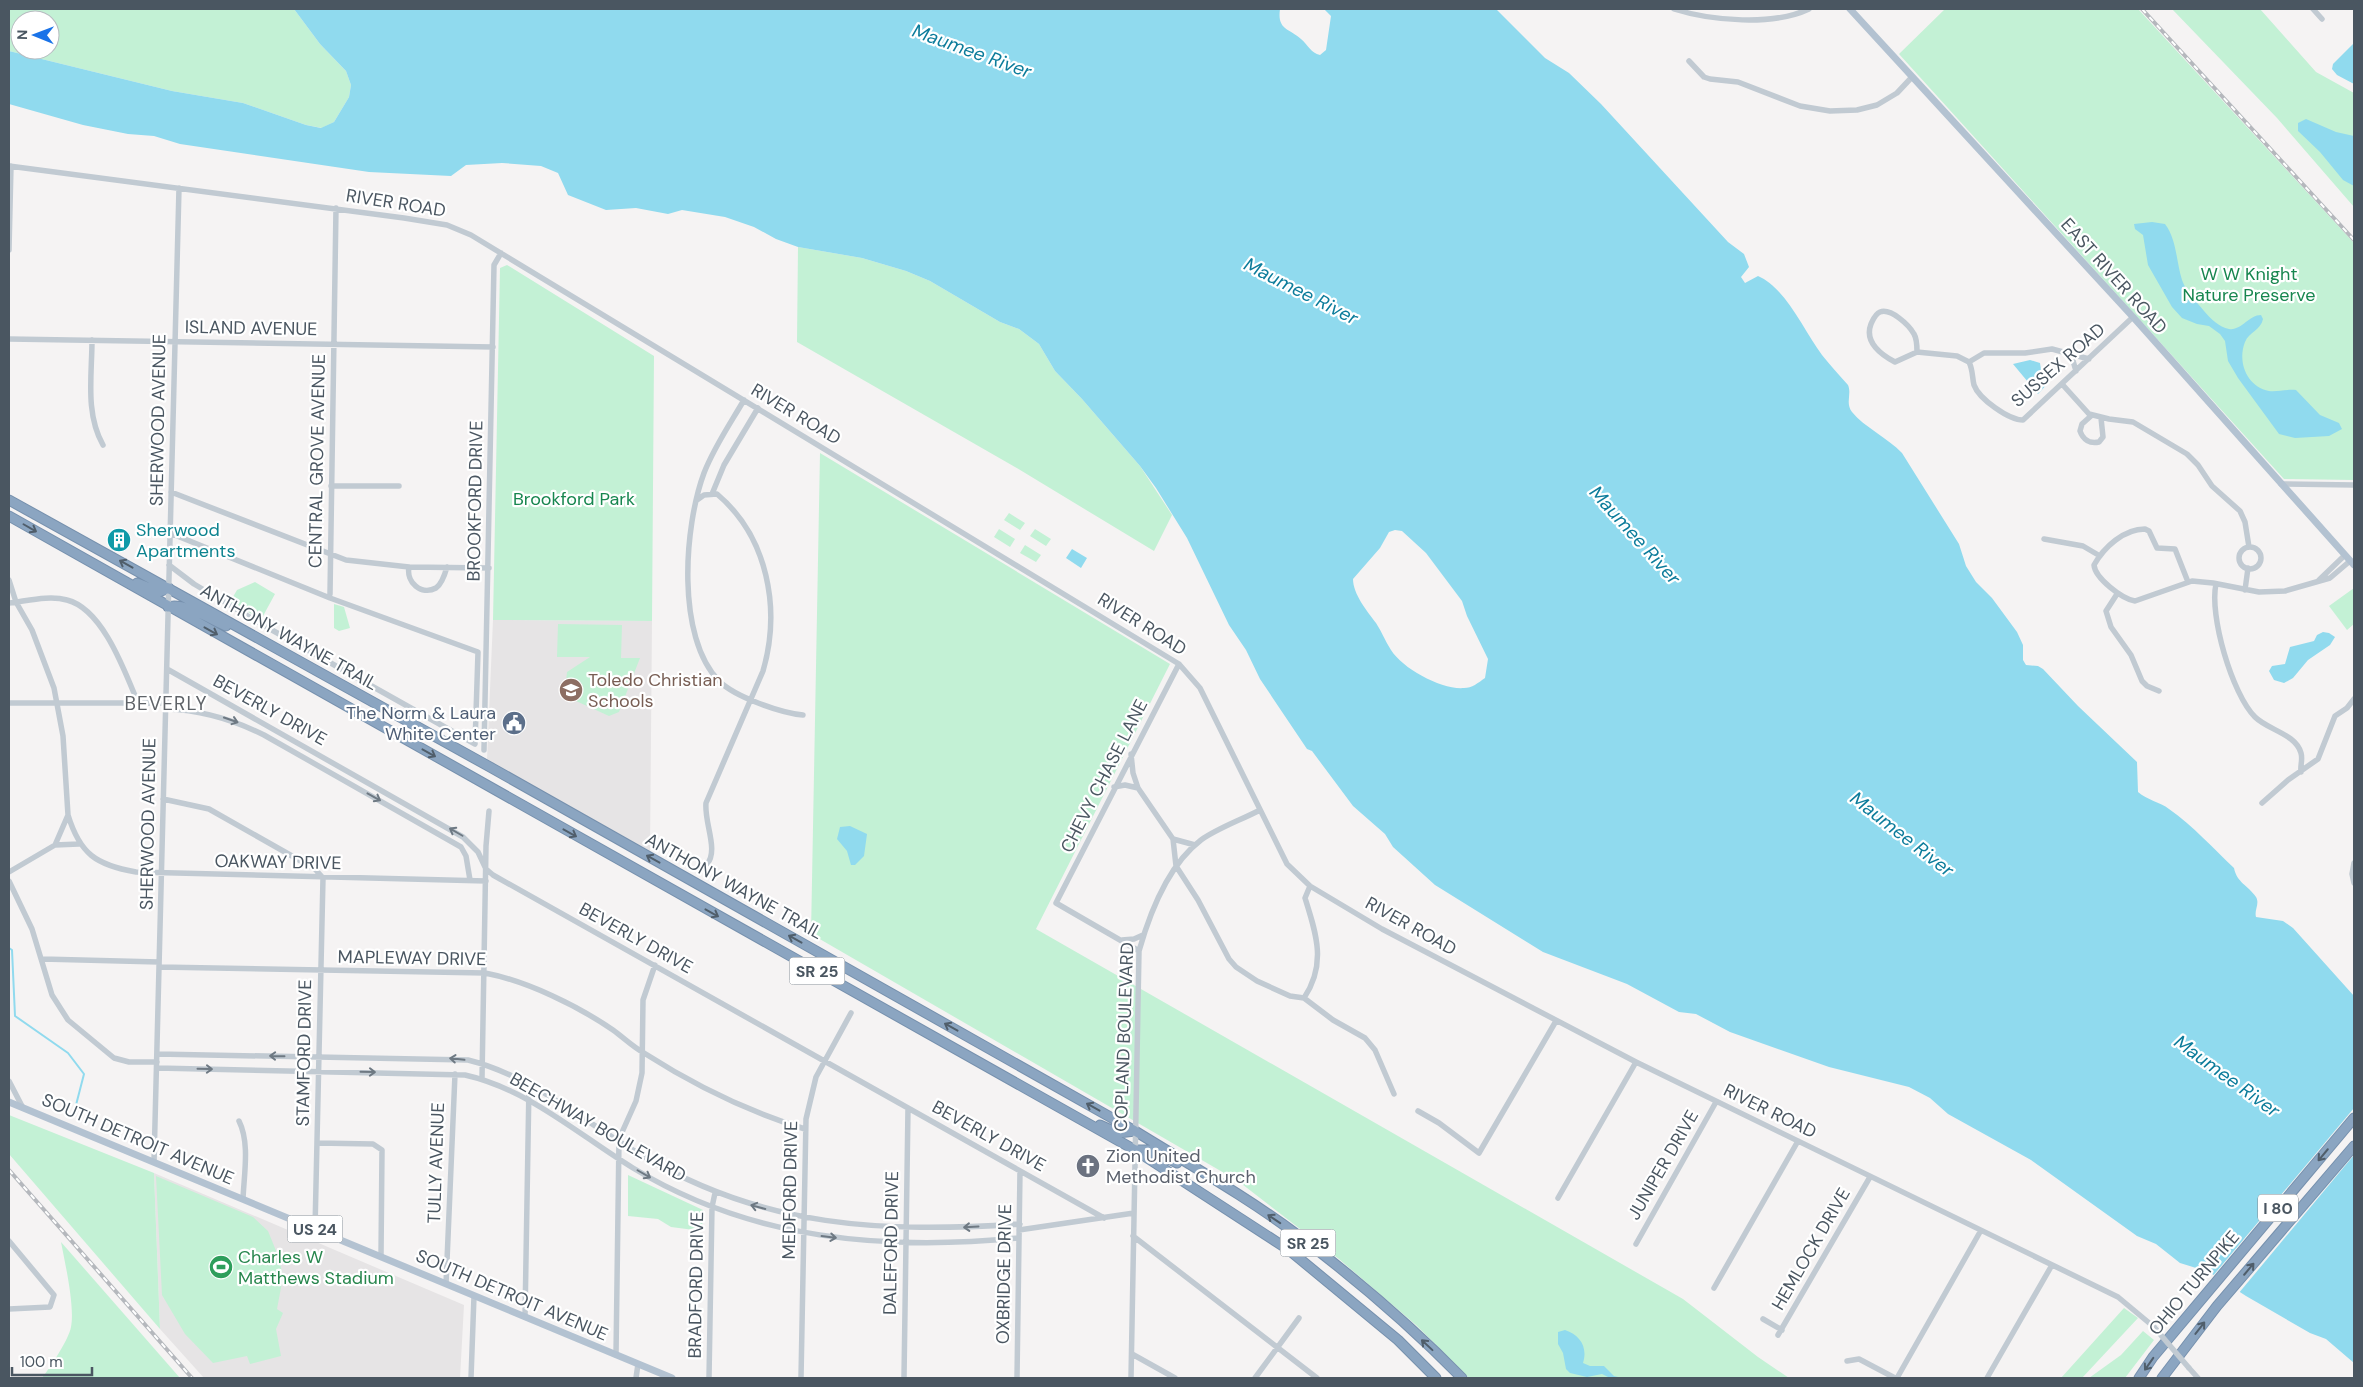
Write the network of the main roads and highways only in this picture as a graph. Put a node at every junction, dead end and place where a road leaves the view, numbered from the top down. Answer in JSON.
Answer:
{"nodes":[{"id":1,"x":1850,"y":9,"type":"edge"},
{"id":2,"x":9,"y":500,"type":"edge"},
{"id":3,"x":9,"y":516,"type":"edge"},
{"id":4,"x":52,"y":540,"type":"junction"},
{"id":5,"x":2350,"y":560,"type":"edge"},
{"id":6,"x":169,"y":588,"type":"junction"},
{"id":7,"x":168,"y":607,"type":"junction"},
{"id":8,"x":283,"y":652,"type":"junction"},
{"id":9,"x":9,"y":1102,"type":"edge"},
{"id":10,"x":1056,"y":1106,"type":"junction"},
{"id":11,"x":2354,"y":1118,"type":"edge"},
{"id":12,"x":1135,"y":1131,"type":"junction"},
{"id":13,"x":2354,"y":1146,"type":"edge"},
{"id":14,"x":1135,"y":1150,"type":"junction"},
{"id":15,"x":1231,"y":1190,"type":"junction"},
{"id":16,"x":672,"y":1378,"type":"edge"},
{"id":17,"x":1436,"y":1378,"type":"edge"},
{"id":18,"x":1462,"y":1378,"type":"edge"},
{"id":19,"x":2139,"y":1378,"type":"edge"},
{"id":20,"x":2162,"y":1378,"type":"edge"}],
"edges":[{"from":1,"to":5,"type":"main road","name":"EAST RIVER ROAD"},
{"from":6,"to":2,"type":"highway","name":"ANTHONY WAYNE TRAIL","number":"SR 25","one_way":true},
{"from":3,"to":4,"type":"highway","name":"ANTHONY WAYNE TRAIL","number":"SR 25","one_way":true},
{"from":4,"to":6,"type":"highway"},
{"from":4,"to":7,"type":"highway","name":"ANTHONY WAYNE TRAIL","number":"SR 25"},
{"from":6,"to":8,"type":"highway","name":"ANTHONY WAYNE TRAIL","number":"SR 25"},
{"from":7,"to":8,"type":"highway"},
{"from":7,"to":10,"type":"highway","name":"ANTHONY WAYNE TRAIL","number":"SR 25","one_way":true},
{"from":12,"to":8,"type":"highway","name":"ANTHONY WAYNE TRAIL","number":"SR 25","one_way":true},
{"from":9,"to":16,"type":"main road","name":"SOUTH DETROIT AVENUE","number":"US 24"},
{"from":10,"to":12,"type":"highway"},
{"from":10,"to":14,"type":"highway","name":"ANTHONY WAYNE TRAIL","number":"SR 25"},
{"from":11,"to":19,"type":"highway","name":"OHIO TURNPIKE","number":"I 80","one_way":true},
{"from":12,"to":15,"type":"highway","name":"ANTHONY WAYNE TRAIL","number":"SR 25"},
{"from":20,"to":13,"type":"highway","name":"OHIO TURNPIKE","number":"I 80","one_way":true},
{"from":14,"to":15,"type":"highway"},
{"from":14,"to":17,"type":"highway","name":"ANTHONY WAYNE TRAIL","number":"SR 25"},
{"from":18,"to":15,"type":"highway","name":"ANTHONY WAYNE TRAIL","number":"SR 25","one_way":true}]}
